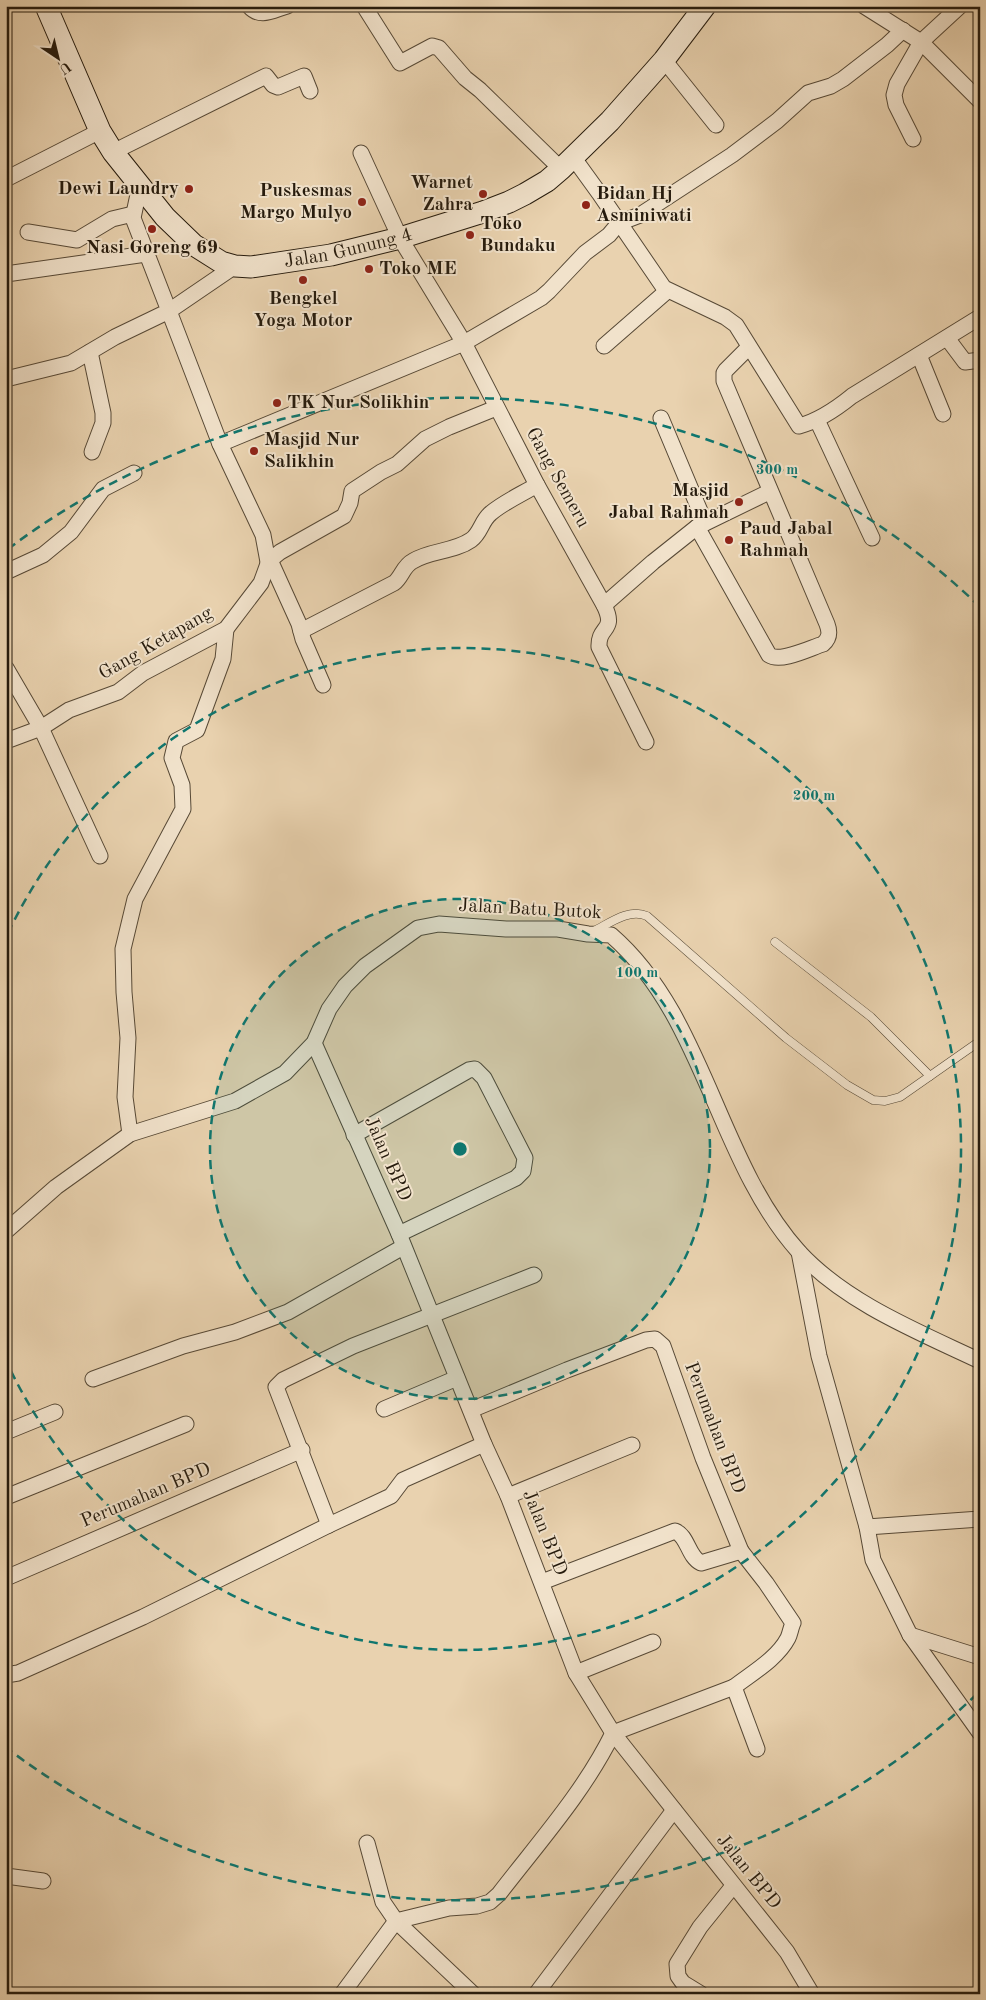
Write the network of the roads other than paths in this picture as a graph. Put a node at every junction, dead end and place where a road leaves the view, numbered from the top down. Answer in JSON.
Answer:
{"nodes":[{"id":1,"x":249,"y":6,"type":"edge"},
{"id":2,"x":287,"y":6,"type":"edge"},
{"id":3,"x":364,"y":6,"type":"edge"},
{"id":4,"x":705,"y":6,"type":"edge"},
{"id":5,"x":864,"y":6,"type":"edge"},
{"id":6,"x":960,"y":6,"type":"edge"},
{"id":7,"x":52,"y":8,"type":"edge"},
{"id":8,"x":903,"y":30,"type":"junction"},
{"id":9,"x":921,"y":42,"type":"junction"},
{"id":10,"x":664,"y":60,"type":"junction"},
{"id":11,"x":310,"y":90,"type":"dead end"},
{"id":12,"x":980,"y":101,"type":"edge"},
{"id":13,"x":716,"y":125,"type":"dead end"},
{"id":14,"x":100,"y":131,"type":"junction"},
{"id":15,"x":912,"y":139,"type":"dead end"},
{"id":16,"x":112,"y":152,"type":"junction"},
{"id":17,"x":361,"y":153,"type":"dead end"},
{"id":18,"x":567,"y":163,"type":"junction"},
{"id":19,"x":6,"y":178,"type":"edge"},
{"id":20,"x":140,"y":185,"type":"junction"},
{"id":21,"x":133,"y":214,"type":"junction"},
{"id":22,"x":619,"y":223,"type":"junction"},
{"id":23,"x":28,"y":232,"type":"dead end"},
{"id":24,"x":400,"y":238,"type":"junction"},
{"id":25,"x":146,"y":254,"type":"junction"},
{"id":26,"x":235,"y":266,"type":"junction"},
{"id":27,"x":6,"y":274,"type":"edge"},
{"id":28,"x":667,"y":291,"type":"junction"},
{"id":29,"x":169,"y":311,"type":"junction"},
{"id":30,"x":980,"y":317,"type":"edge"},
{"id":31,"x":947,"y":338,"type":"junction"},
{"id":32,"x":464,"y":343,"type":"junction"},
{"id":33,"x":604,"y":346,"type":"dead end"},
{"id":34,"x":749,"y":347,"type":"junction"},
{"id":35,"x":90,"y":352,"type":"junction"},
{"id":36,"x":919,"y":355,"type":"junction"},
{"id":37,"x":980,"y":360,"type":"edge"},
{"id":38,"x":6,"y":378,"type":"edge"},
{"id":39,"x":496,"y":408,"type":"junction"},
{"id":40,"x":943,"y":414,"type":"dead end"},
{"id":41,"x":661,"y":418,"type":"dead end"},
{"id":42,"x":817,"y":420,"type":"junction"},
{"id":43,"x":220,"y":444,"type":"junction"},
{"id":44,"x":92,"y":452,"type":"dead end"},
{"id":45,"x":134,"y":473,"type":"dead end"},
{"id":46,"x":536,"y":485,"type":"junction"},
{"id":47,"x":769,"y":492,"type":"junction"},
{"id":48,"x":701,"y":525,"type":"junction"},
{"id":49,"x":872,"y":538,"type":"dead end"},
{"id":50,"x":269,"y":561,"type":"junction"},
{"id":51,"x":6,"y":572,"type":"edge"},
{"id":52,"x":604,"y":605,"type":"junction"},
{"id":53,"x":226,"y":629,"type":"junction"},
{"id":54,"x":301,"y":631,"type":"junction"},
{"id":55,"x":6,"y":668,"type":"edge"},
{"id":56,"x":323,"y":684,"type":"dead end"},
{"id":57,"x":41,"y":728,"type":"junction"},
{"id":58,"x":6,"y":742,"type":"edge"},
{"id":59,"x":646,"y":742,"type":"dead end"},
{"id":60,"x":100,"y":856,"type":"dead end"},
{"id":61,"x":588,"y":934,"type":"junction"},
{"id":62,"x":775,"y":942,"type":"dead end"},
{"id":63,"x":980,"y":1041,"type":"edge"},
{"id":64,"x":314,"y":1043,"type":"junction"},
{"id":65,"x":930,"y":1076,"type":"junction"},
{"id":66,"x":130,"y":1134,"type":"junction"},
{"id":67,"x":354,"y":1135,"type":"junction"},
{"id":68,"x":6,"y":1231,"type":"edge"},
{"id":69,"x":401,"y":1240,"type":"junction"},
{"id":70,"x":799,"y":1252,"type":"junction"},
{"id":71,"x":534,"y":1275,"type":"dead end"},
{"id":72,"x":433,"y":1314,"type":"junction"},
{"id":73,"x":980,"y":1361,"type":"edge"},
{"id":74,"x":457,"y":1378,"type":"junction"},
{"id":75,"x":93,"y":1379,"type":"dead end"},
{"id":76,"x":384,"y":1409,"type":"dead end"},
{"id":77,"x":471,"y":1410,"type":"junction"},
{"id":78,"x":55,"y":1412,"type":"dead end"},
{"id":79,"x":186,"y":1424,"type":"dead end"},
{"id":80,"x":6,"y":1432,"type":"edge"},
{"id":81,"x":484,"y":1444,"type":"junction"},
{"id":82,"x":632,"y":1445,"type":"dead end"},
{"id":83,"x":302,"y":1450,"type":"junction"},
{"id":84,"x":508,"y":1496,"type":"junction"},
{"id":85,"x":6,"y":1497,"type":"edge"},
{"id":86,"x":980,"y":1519,"type":"edge"},
{"id":87,"x":329,"y":1525,"type":"junction"},
{"id":88,"x":867,"y":1527,"type":"junction"},
{"id":89,"x":741,"y":1551,"type":"junction"},
{"id":90,"x":6,"y":1578,"type":"edge"},
{"id":91,"x":542,"y":1582,"type":"junction"},
{"id":92,"x":910,"y":1635,"type":"junction"},
{"id":93,"x":653,"y":1642,"type":"dead end"},
{"id":94,"x":980,"y":1657,"type":"edge"},
{"id":95,"x":576,"y":1673,"type":"junction"},
{"id":96,"x":6,"y":1675,"type":"edge"},
{"id":97,"x":734,"y":1687,"type":"junction"},
{"id":98,"x":612,"y":1733,"type":"junction"},
{"id":99,"x":980,"y":1733,"type":"edge"},
{"id":100,"x":757,"y":1749,"type":"dead end"},
{"id":101,"x":674,"y":1810,"type":"junction"},
{"id":102,"x":368,"y":1844,"type":"dead end"},
{"id":103,"x":6,"y":1876,"type":"edge"},
{"id":104,"x":43,"y":1881,"type":"dead end"},
{"id":105,"x":732,"y":1886,"type":"junction"},
{"id":106,"x":396,"y":1922,"type":"junction"},
{"id":107,"x":342,"y":1994,"type":"edge"},
{"id":108,"x":473,"y":1994,"type":"edge"},
{"id":109,"x":536,"y":1994,"type":"edge"},
{"id":110,"x":701,"y":1994,"type":"edge"},
{"id":111,"x":812,"y":1994,"type":"edge"}],
"edges":[{"from":1,"to":2,"type":"street"},
{"from":3,"to":18,"type":"street"},
{"from":4,"to":10,"type":"street","name":"Jalan Gunung 4"},
{"from":5,"to":8,"type":"street"},
{"from":6,"to":9,"type":"street"},
{"from":7,"to":14,"type":"street","name":"Jalan Gunung 4"},
{"from":8,"to":9,"type":"street"},
{"from":8,"to":22,"type":"street"},
{"from":9,"to":12,"type":"street"},
{"from":9,"to":15,"type":"street"},
{"from":10,"to":13,"type":"street"},
{"from":10,"to":18,"type":"street","name":"Jalan Gunung 4"},
{"from":11,"to":16,"type":"street"},
{"from":14,"to":16,"type":"street","name":"Jalan Gunung 4"},
{"from":14,"to":19,"type":"street"},
{"from":16,"to":20,"type":"street","name":"Jalan Gunung 4"},
{"from":17,"to":24,"type":"street","name":"Gang Semeru"},
{"from":18,"to":22,"type":"street"},
{"from":18,"to":24,"type":"street","name":"Jalan Gunung 4"},
{"from":20,"to":21,"type":"street"},
{"from":20,"to":26,"type":"street","name":"Jalan Gunung 4"},
{"from":21,"to":23,"type":"street"},
{"from":21,"to":25,"type":"street"},
{"from":22,"to":28,"type":"street"},
{"from":22,"to":32,"type":"street"},
{"from":24,"to":26,"type":"street","name":"Jalan Gunung 4"},
{"from":24,"to":32,"type":"street","name":"Gang Semeru"},
{"from":25,"to":27,"type":"street"},
{"from":25,"to":29,"type":"street"},
{"from":26,"to":29,"type":"street"},
{"from":28,"to":33,"type":"street"},
{"from":28,"to":34,"type":"street"},
{"from":29,"to":35,"type":"street"},
{"from":29,"to":43,"type":"street"},
{"from":30,"to":31,"type":"street"},
{"from":31,"to":36,"type":"street"},
{"from":31,"to":37,"type":"street"},
{"from":32,"to":39,"type":"street","name":"Gang Semeru"},
{"from":32,"to":43,"type":"street"},
{"from":34,"to":42,"type":"street"},
{"from":34,"to":47,"type":"street"},
{"from":35,"to":38,"type":"street"},
{"from":35,"to":44,"type":"street"},
{"from":36,"to":40,"type":"street"},
{"from":36,"to":42,"type":"street"},
{"from":39,"to":46,"type":"street","name":"Gang Semeru"},
{"from":39,"to":50,"type":"street"},
{"from":41,"to":48,"type":"street"},
{"from":42,"to":49,"type":"street"},
{"from":43,"to":50,"type":"street"},
{"from":45,"to":51,"type":"street"},
{"from":46,"to":52,"type":"street","name":"Gang Semeru"},
{"from":46,"to":54,"type":"street"},
{"from":47,"to":48,"type":"street"},
{"from":47,"to":48,"type":"street"},
{"from":48,"to":52,"type":"street"},
{"from":50,"to":53,"type":"street","name":"Gang Ketapang"},
{"from":50,"to":54,"type":"street"},
{"from":52,"to":59,"type":"street","name":"Gang Semeru"},
{"from":53,"to":57,"type":"street","name":"Gang Ketapang"},
{"from":53,"to":66,"type":"street"},
{"from":54,"to":56,"type":"street"},
{"from":55,"to":57,"type":"street"},
{"from":57,"to":58,"type":"street","name":"Gang Ketapang"},
{"from":57,"to":60,"type":"street"},
{"from":61,"to":64,"type":"street","name":"Jalan Batu Butok"},
{"from":61,"to":65,"type":"lane"},
{"from":61,"to":70,"type":"street","name":"Jalan Batu Butok"},
{"from":62,"to":65,"type":"lane"},
{"from":63,"to":65,"type":"lane"},
{"from":64,"to":66,"type":"street","name":"Jalan Batu Butok"},
{"from":64,"to":67,"type":"street","name":"Jalan BPD"},
{"from":66,"to":68,"type":"street","name":"Jalan Batu Butok"},
{"from":67,"to":69,"type":"street","name":"Jalan BPD"},
{"from":67,"to":69,"type":"street"},
{"from":69,"to":72,"type":"street","name":"Jalan BPD"},
{"from":69,"to":75,"type":"street"},
{"from":70,"to":73,"type":"street","name":"Jalan Batu Butok"},
{"from":70,"to":88,"type":"street"},
{"from":71,"to":72,"type":"street"},
{"from":72,"to":74,"type":"street","name":"Jalan BPD"},
{"from":72,"to":83,"type":"street"},
{"from":74,"to":76,"type":"street"},
{"from":74,"to":77,"type":"street","name":"Jalan BPD"},
{"from":77,"to":81,"type":"street","name":"Jalan BPD"},
{"from":77,"to":89,"type":"street","name":"Perumahan BPD"},
{"from":78,"to":80,"type":"street"},
{"from":79,"to":85,"type":"street"},
{"from":81,"to":84,"type":"street","name":"Jalan BPD"},
{"from":81,"to":87,"type":"street"},
{"from":82,"to":84,"type":"street"},
{"from":83,"to":87,"type":"street"},
{"from":83,"to":90,"type":"street","name":"Perumahan BPD"},
{"from":84,"to":91,"type":"street","name":"Jalan BPD"},
{"from":86,"to":88,"type":"street"},
{"from":87,"to":96,"type":"street"},
{"from":88,"to":92,"type":"street"},
{"from":89,"to":91,"type":"street"},
{"from":89,"to":97,"type":"street","name":"Perumahan BPD"},
{"from":91,"to":95,"type":"street","name":"Jalan BPD"},
{"from":92,"to":94,"type":"street"},
{"from":92,"to":99,"type":"street"},
{"from":93,"to":95,"type":"street"},
{"from":95,"to":98,"type":"street","name":"Jalan BPD"},
{"from":97,"to":98,"type":"street"},
{"from":97,"to":100,"type":"street"},
{"from":98,"to":101,"type":"street","name":"Jalan BPD"},
{"from":98,"to":106,"type":"street"},
{"from":101,"to":105,"type":"street","name":"Jalan BPD"},
{"from":101,"to":109,"type":"street"},
{"from":102,"to":106,"type":"street"},
{"from":103,"to":104,"type":"street"},
{"from":105,"to":110,"type":"street"},
{"from":105,"to":111,"type":"street","name":"Jalan BPD"},
{"from":106,"to":107,"type":"street"},
{"from":106,"to":108,"type":"street"}]}
